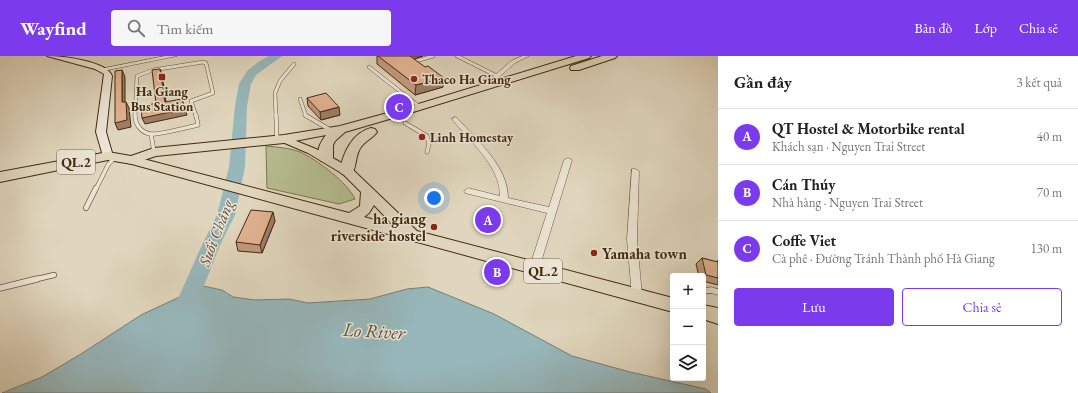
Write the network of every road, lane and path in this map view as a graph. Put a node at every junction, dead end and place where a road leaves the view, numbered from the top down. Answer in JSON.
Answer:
{"nodes":[{"id":1,"x":51,"y":56,"type":"edge"},
{"id":2,"x":127,"y":56,"type":"edge"},
{"id":3,"x":174,"y":56,"type":"edge"},
{"id":4,"x":433,"y":56,"type":"edge"},
{"id":5,"x":457,"y":56,"type":"edge"},
{"id":6,"x":526,"y":56,"type":"edge"},
{"id":7,"x":586,"y":56,"type":"edge"},
{"id":8,"x":612,"y":56,"type":"edge"},
{"id":9,"x":74,"y":59,"type":"edge"},
{"id":10,"x":127,"y":64,"type":"junction"},
{"id":11,"x":294,"y":64,"type":"dead end"},
{"id":12,"x":420,"y":65,"type":"edge"},
{"id":13,"x":369,"y":67,"type":"dead end"},
{"id":14,"x":103,"y":69,"type":"junction"},
{"id":15,"x":498,"y":79,"type":"junction"},
{"id":16,"x":510,"y":90,"type":"junction"},
{"id":17,"x":495,"y":95,"type":"dead end"},
{"id":18,"x":300,"y":99,"type":"dead end"},
{"id":19,"x":420,"y":107,"type":"junction"},
{"id":20,"x":457,"y":107,"type":"dead end"},
{"id":21,"x":455,"y":119,"type":"dead end"},
{"id":22,"x":400,"y":124,"type":"joint"},
{"id":23,"x":334,"y":133,"type":"junction"},
{"id":24,"x":151,"y":134,"type":"junction"},
{"id":25,"x":277,"y":140,"type":"junction"},
{"id":26,"x":154,"y":152,"type":"junction"},
{"id":27,"x":427,"y":152,"type":"dead end"},
{"id":28,"x":112,"y":156,"type":"junction"},
{"id":29,"x":326,"y":158,"type":"junction"},
{"id":30,"x":132,"y":160,"type":"junction"},
{"id":31,"x":568,"y":160,"type":"dead end"},
{"id":32,"x":347,"y":171,"type":"junction"},
{"id":33,"x":635,"y":171,"type":"dead end"},
{"id":34,"x":0,"y":178,"type":"edge"},
{"id":35,"x":367,"y":191,"type":"junction"},
{"id":36,"x":468,"y":191,"type":"dead end"},
{"id":37,"x":504,"y":200,"type":"junction"},
{"id":38,"x":86,"y":208,"type":"dead end"},
{"id":39,"x":552,"y":211,"type":"junction"},
{"id":40,"x":348,"y":219,"type":"junction"},
{"id":41,"x":414,"y":236,"type":"junction"},
{"id":42,"x":534,"y":269,"type":"junction"},
{"id":43,"x":54,"y":275,"type":"dead end"},
{"id":44,"x":0,"y":288,"type":"edge"},
{"id":45,"x":706,"y":291,"type":"edge"},
{"id":46,"x":718,"y":292,"type":"edge"},
{"id":47,"x":637,"y":296,"type":"junction"},
{"id":48,"x":670,"y":304,"type":"edge"},
{"id":49,"x":706,"y":313,"type":"edge"},
{"id":50,"x":718,"y":316,"type":"edge"}],
"edges":[{"from":1,"to":9,"type":"street"},
{"from":2,"to":10,"type":"street"},
{"from":3,"to":10,"type":"street"},
{"from":4,"to":12,"type":"lane"},
{"from":5,"to":15,"type":"lane"},
{"from":6,"to":15,"type":"street"},
{"from":7,"to":15,"type":"highway"},
{"from":8,"to":16,"type":"highway"},
{"from":9,"to":14,"type":"street"},
{"from":10,"to":14,"type":"street"},
{"from":11,"to":25,"type":"lane"},
{"from":13,"to":19,"type":"lane"},
{"from":14,"to":28,"type":"street"},
{"from":15,"to":16,"type":"highway"},
{"from":15,"to":19,"type":"highway"},
{"from":16,"to":17,"type":"highway"},
{"from":18,"to":23,"type":"lane"},
{"from":19,"to":23,"type":"highway"},
{"from":20,"to":22,"type":"highway"},
{"from":21,"to":37,"type":"street"},
{"from":22,"to":27,"type":"lane"},
{"from":23,"to":25,"type":"highway"},
{"from":23,"to":29,"type":"highway"},
{"from":23,"to":32,"type":"highway"},
{"from":24,"to":24,"type":"lane"},
{"from":24,"to":26,"type":"lane"},
{"from":25,"to":26,"type":"highway"},
{"from":25,"to":29,"type":"main road"},
{"from":26,"to":30,"type":"highway"},
{"from":28,"to":30,"type":"highway","number":"QL.2"},
{"from":28,"to":34,"type":"highway","number":"QL.2"},
{"from":28,"to":38,"type":"lane"},
{"from":29,"to":32,"type":"main road"},
{"from":30,"to":40,"type":"main road","number":"QL.2"},
{"from":31,"to":39,"type":"street"},
{"from":32,"to":35,"type":"main road"},
{"from":33,"to":47,"type":"street"},
{"from":35,"to":40,"type":"main road"},
{"from":35,"to":41,"type":"main road"},
{"from":36,"to":37,"type":"street"},
{"from":37,"to":39,"type":"street"},
{"from":39,"to":42,"type":"street"},
{"from":40,"to":41,"type":"main road","number":"QL.2"},
{"from":41,"to":42,"type":"main road","number":"QL.2"},
{"from":42,"to":47,"type":"main road","number":"QL.2"},
{"from":43,"to":44,"type":"lane"},
{"from":45,"to":46,"type":"lane"},
{"from":47,"to":48,"type":"main road","number":"QL.2"},
{"from":49,"to":50,"type":"main road"}]}
